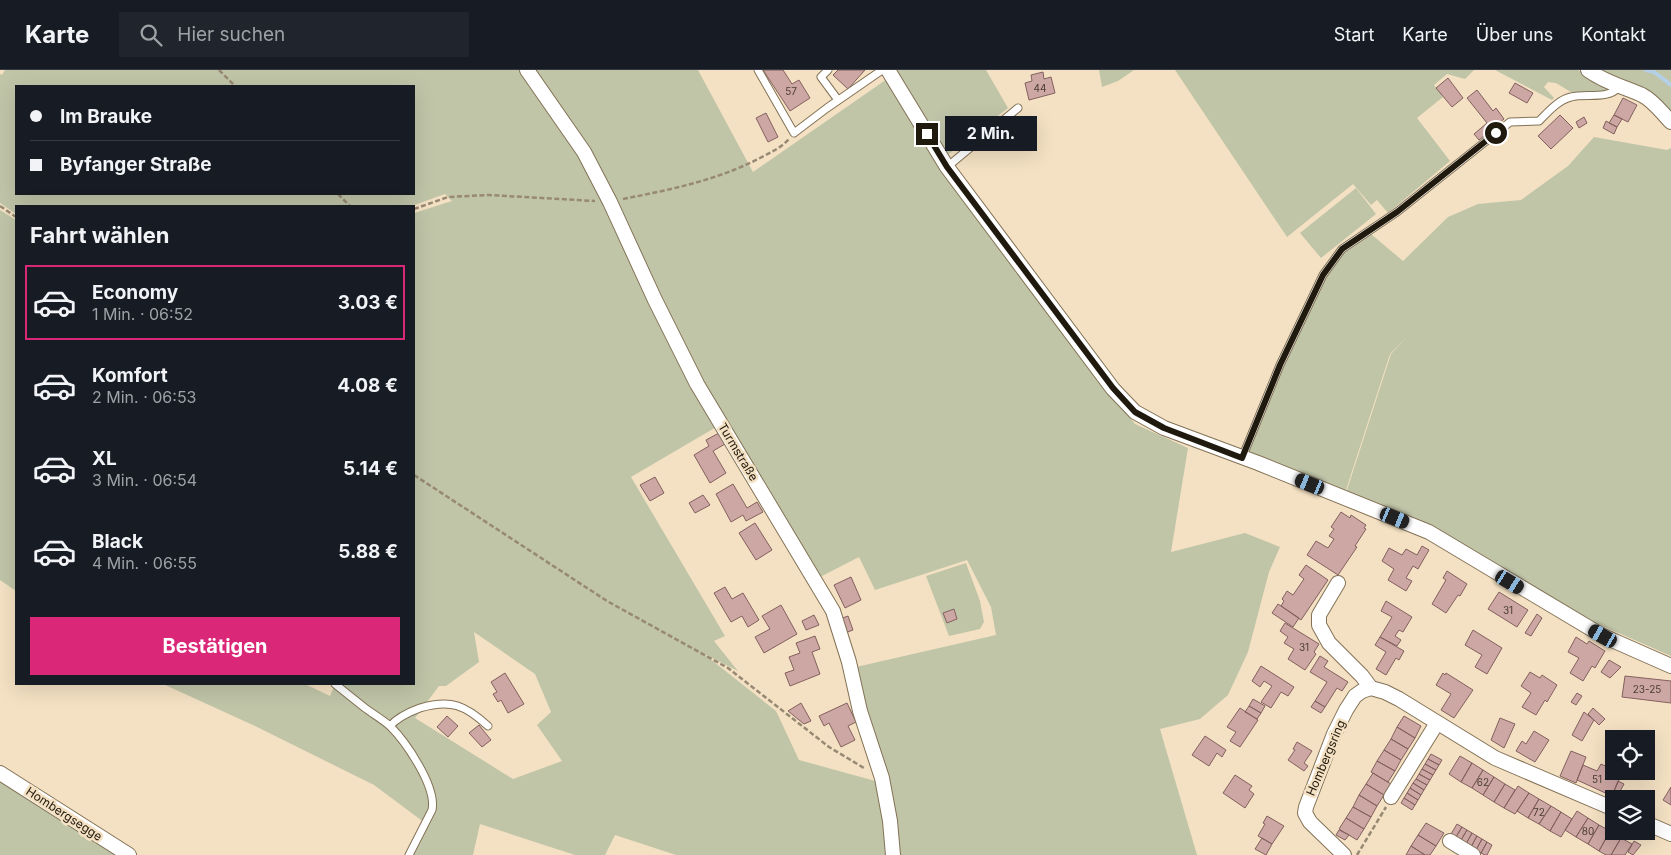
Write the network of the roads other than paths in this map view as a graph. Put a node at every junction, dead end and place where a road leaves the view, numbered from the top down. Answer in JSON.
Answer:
{"nodes":[{"id":1,"x":527,"y":70,"type":"edge"},
{"id":2,"x":758,"y":70,"type":"edge"},
{"id":3,"x":828,"y":70,"type":"edge"},
{"id":4,"x":882,"y":70,"type":"edge"},
{"id":5,"x":888,"y":70,"type":"edge"},
{"id":6,"x":1588,"y":70,"type":"edge"},
{"id":7,"x":1619,"y":87,"type":"junction"},
{"id":8,"x":838,"y":100,"type":"junction"},
{"id":9,"x":1018,"y":108,"type":"dead end"},
{"id":10,"x":1671,"y":122,"type":"edge"},
{"id":11,"x":947,"y":167,"type":"junction"},
{"id":12,"x":1242,"y":458,"type":"junction"},
{"id":13,"x":1338,"y":583,"type":"dead end"},
{"id":14,"x":1671,"y":666,"type":"edge"},
{"id":15,"x":336,"y":685,"type":"edge"},
{"id":16,"x":1371,"y":688,"type":"junction"},
{"id":17,"x":1437,"y":723,"type":"junction"},
{"id":18,"x":390,"y":726,"type":"junction"},
{"id":19,"x":488,"y":726,"type":"dead end"},
{"id":20,"x":0,"y":773,"type":"edge"},
{"id":21,"x":1391,"y":797,"type":"road end"},
{"id":22,"x":1605,"y":805,"type":"edge"},
{"id":23,"x":1655,"y":827,"type":"edge"},
{"id":24,"x":1671,"y":834,"type":"edge"},
{"id":25,"x":1450,"y":841,"type":"dead end"},
{"id":26,"x":129,"y":855,"type":"edge"},
{"id":27,"x":409,"y":855,"type":"edge"},
{"id":28,"x":893,"y":855,"type":"edge"},
{"id":29,"x":1344,"y":855,"type":"edge"},
{"id":30,"x":1473,"y":855,"type":"edge"}],
"edges":[{"from":1,"to":28,"type":"street","name":"Turmstraße"},
{"from":2,"to":8,"type":"lane"},
{"from":3,"to":8,"type":"lane"},
{"from":4,"to":8,"type":"lane"},
{"from":5,"to":11,"type":"street"},
{"from":6,"to":7,"type":"street"},
{"from":7,"to":10,"type":"street"},
{"from":7,"to":12,"type":"lane"},
{"from":9,"to":11,"type":"lane"},
{"from":11,"to":12,"type":"street"},
{"from":12,"to":14,"type":"street"},
{"from":13,"to":16,"type":"street"},
{"from":15,"to":18,"type":"lane"},
{"from":16,"to":17,"type":"street"},
{"from":16,"to":29,"type":"street","name":"Hombergsring"},
{"from":17,"to":21,"type":"street"},
{"from":17,"to":22,"type":"street"},
{"from":18,"to":19,"type":"lane"},
{"from":18,"to":27,"type":"lane"},
{"from":20,"to":26,"type":"street","name":"Hombergsegge"},
{"from":23,"to":24,"type":"street"},
{"from":25,"to":30,"type":"street"}]}
